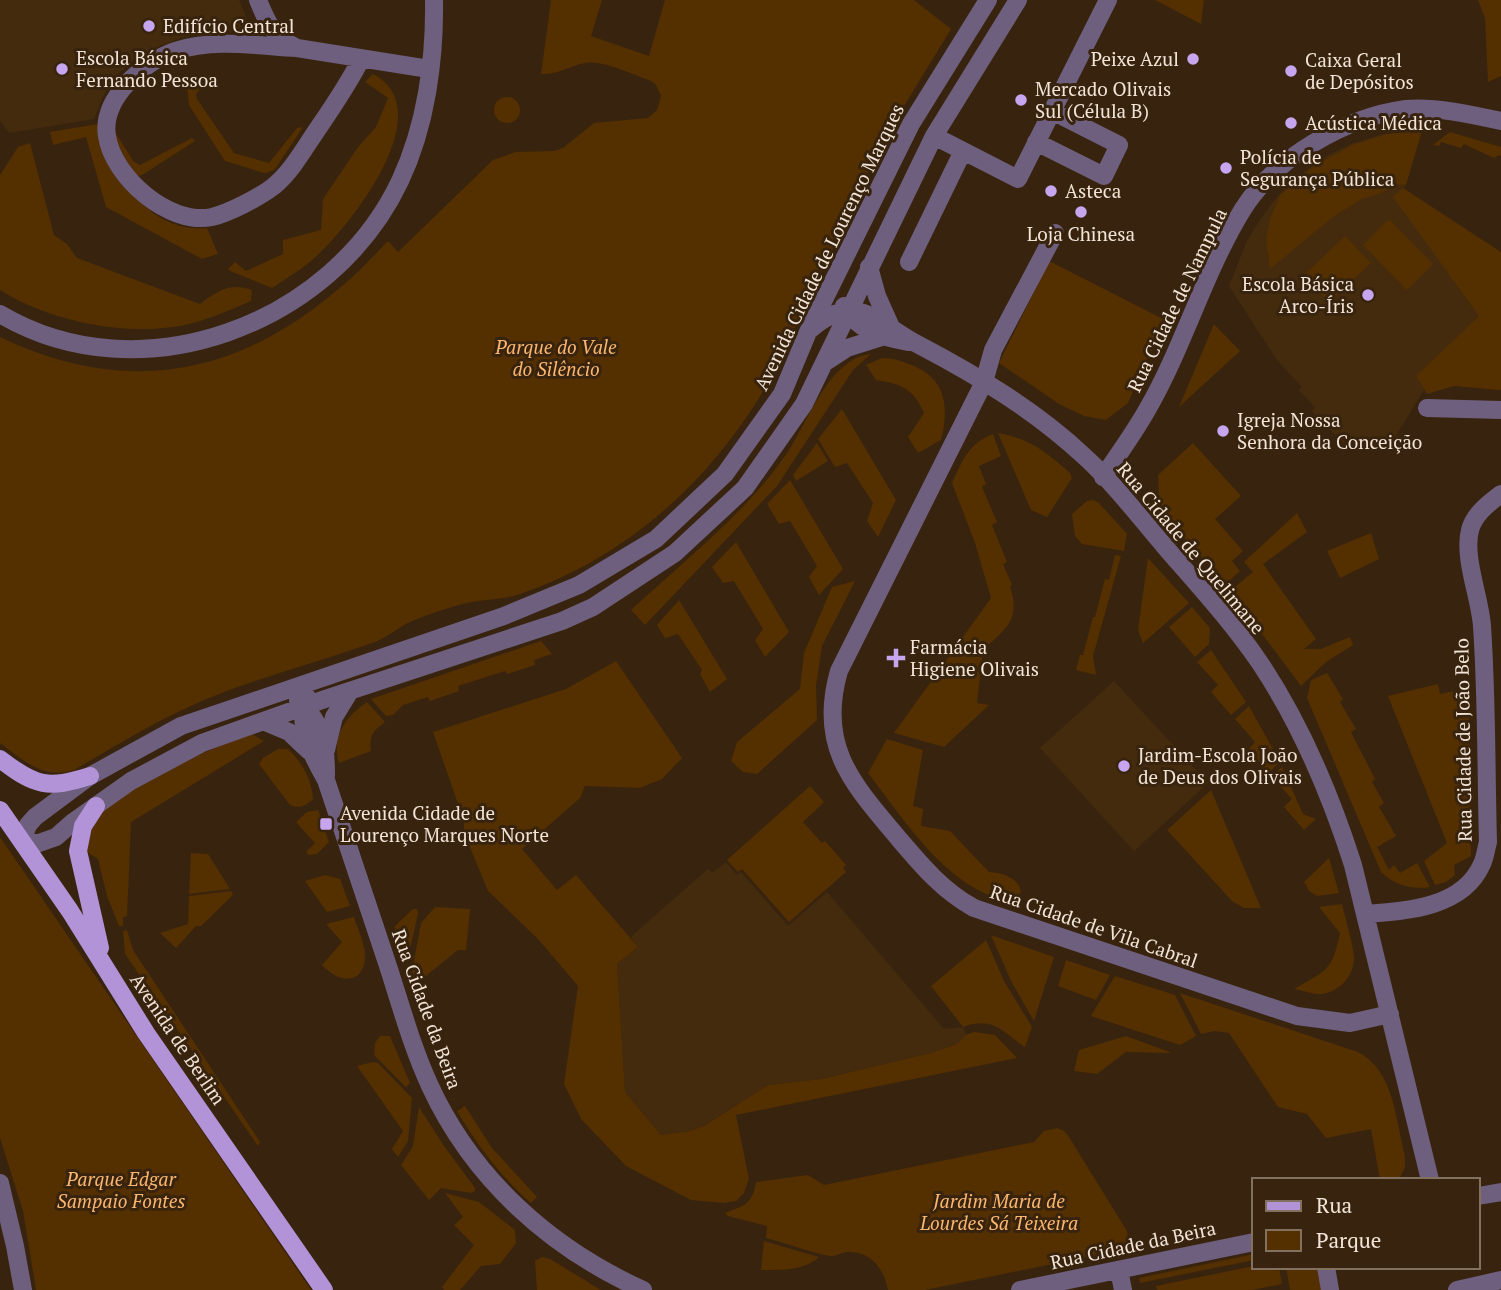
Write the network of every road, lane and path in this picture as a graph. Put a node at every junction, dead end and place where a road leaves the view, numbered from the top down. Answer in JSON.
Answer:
{"nodes":[{"id":1,"x":258,"y":0,"type":"edge"},
{"id":2,"x":434,"y":0,"type":"edge"},
{"id":3,"x":988,"y":0,"type":"edge"},
{"id":4,"x":1018,"y":0,"type":"edge"},
{"id":5,"x":1108,"y":0,"type":"edge"},
{"id":6,"x":297,"y":48,"type":"junction"},
{"id":7,"x":361,"y":59,"type":"junction"},
{"id":8,"x":429,"y":69,"type":"junction"},
{"id":9,"x":1052,"y":111,"type":"junction"},
{"id":10,"x":1501,"y":121,"type":"edge"},
{"id":11,"x":934,"y":136,"type":"junction"},
{"id":12,"x":1036,"y":142,"type":"junction"},
{"id":13,"x":963,"y":151,"type":"junction"},
{"id":14,"x":1055,"y":233,"type":"dead end"},
{"id":15,"x":909,"y":262,"type":"dead end"},
{"id":16,"x":869,"y":267,"type":"junction"},
{"id":17,"x":835,"y":281,"type":"junction"},
{"id":18,"x":847,"y":312,"type":"junction"},
{"id":19,"x":0,"y":314,"type":"edge"},
{"id":20,"x":886,"y":331,"type":"junction"},
{"id":21,"x":808,"y":332,"type":"junction"},
{"id":22,"x":824,"y":363,"type":"junction"},
{"id":23,"x":984,"y":382,"type":"junction"},
{"id":24,"x":1427,"y":408,"type":"dead end"},
{"id":25,"x":1501,"y":410,"type":"edge"},
{"id":26,"x":1103,"y":477,"type":"junction"},
{"id":27,"x":1501,"y":494,"type":"edge"},
{"id":28,"x":318,"y":678,"type":"junction"},
{"id":29,"x":285,"y":690,"type":"junction"},
{"id":30,"x":350,"y":691,"type":"junction"},
{"id":31,"x":303,"y":706,"type":"junction"},
{"id":32,"x":263,"y":721,"type":"junction"},
{"id":33,"x":318,"y":752,"type":"junction"},
{"id":34,"x":0,"y":759,"type":"edge"},
{"id":35,"x":90,"y":776,"type":"junction"},
{"id":36,"x":96,"y":806,"type":"junction"},
{"id":37,"x":0,"y":810,"type":"edge"},
{"id":38,"x":22,"y":841,"type":"junction"},
{"id":39,"x":1365,"y":914,"type":"junction"},
{"id":40,"x":104,"y":965,"type":"junction"},
{"id":41,"x":1390,"y":1014,"type":"junction"},
{"id":42,"x":1430,"y":1178,"type":"edge"},
{"id":43,"x":0,"y":1183,"type":"edge"},
{"id":44,"x":1501,"y":1192,"type":"edge"},
{"id":45,"x":1480,"y":1196,"type":"edge"},
{"id":46,"x":1252,"y":1242,"type":"edge"},
{"id":47,"x":1326,"y":1269,"type":"edge"},
{"id":48,"x":1119,"y":1270,"type":"junction"},
{"id":49,"x":1501,"y":1280,"type":"edge"},
{"id":50,"x":23,"y":1290,"type":"edge"},
{"id":51,"x":324,"y":1290,"type":"edge"},
{"id":52,"x":643,"y":1290,"type":"edge"},
{"id":53,"x":1020,"y":1290,"type":"edge"},
{"id":54,"x":1123,"y":1290,"type":"edge"},
{"id":55,"x":1330,"y":1290,"type":"edge"},
{"id":56,"x":1457,"y":1290,"type":"edge"}],
"edges":[{"from":1,"to":6,"type":"street"},
{"from":2,"to":8,"type":"street"},
{"from":3,"to":17,"type":"street","name":"Avenida Cidade de Lourenço Marques"},
{"from":4,"to":11,"type":"street"},
{"from":5,"to":9,"type":"street"},
{"from":6,"to":7,"type":"street"},
{"from":6,"to":7,"type":"street"},
{"from":7,"to":8,"type":"street"},
{"from":8,"to":19,"type":"street"},
{"from":9,"to":12,"type":"street"},
{"from":9,"to":12,"type":"street"},
{"from":10,"to":26,"type":"street","name":"Rua Cidade de Nampula"},
{"from":11,"to":13,"type":"street"},
{"from":11,"to":16,"type":"street"},
{"from":12,"to":13,"type":"street"},
{"from":13,"to":15,"type":"street"},
{"from":14,"to":23,"type":"street","name":"Rua Cidade de Vila Cabral"},
{"from":16,"to":18,"type":"street"},
{"from":16,"to":20,"type":"street"},
{"from":17,"to":18,"type":"street"},
{"from":17,"to":21,"type":"street","name":"Avenida Cidade de Lourenço Marques"},
{"from":18,"to":20,"type":"street","name":"Rua Cidade de Quelimane"},
{"from":18,"to":21,"type":"street"},
{"from":18,"to":22,"type":"street"},
{"from":20,"to":22,"type":"street","name":"Rua Cidade de Quelimane"},
{"from":20,"to":23,"type":"street","name":"Rua Cidade de Quelimane"},
{"from":21,"to":28,"type":"street","name":"Avenida Cidade de Lourenço Marques"},
{"from":22,"to":30,"type":"street"},
{"from":23,"to":26,"type":"street","name":"Rua Cidade de Quelimane"},
{"from":23,"to":41,"type":"street","name":"Rua Cidade de Vila Cabral"},
{"from":24,"to":25,"type":"street"},
{"from":26,"to":39,"type":"street","name":"Rua Cidade de Quelimane"},
{"from":27,"to":39,"type":"street","name":"Rua Cidade de João Belo"},
{"from":28,"to":29,"type":"street","name":"Avenida Cidade de Lourenço Marques"},
{"from":28,"to":31,"type":"street"},
{"from":29,"to":31,"type":"street","name":"Rua Cidade da Beira"},
{"from":29,"to":35,"type":"street","name":"Avenida Cidade de Lourenço Marques"},
{"from":30,"to":31,"type":"street"},
{"from":30,"to":33,"type":"street"},
{"from":31,"to":32,"type":"street"},
{"from":31,"to":33,"type":"street","name":"Rua Cidade da Beira"},
{"from":32,"to":33,"type":"street"},
{"from":32,"to":36,"type":"street"},
{"from":33,"to":52,"type":"street","name":"Rua Cidade da Beira"},
{"from":34,"to":35,"type":"main road"},
{"from":35,"to":38,"type":"street","name":"Avenida Cidade de Lourenço Marques"},
{"from":36,"to":38,"type":"street"},
{"from":36,"to":40,"type":"main road"},
{"from":37,"to":38,"type":"main road","name":"Avenida de Berlim"},
{"from":38,"to":40,"type":"main road","name":"Avenida de Berlim"},
{"from":39,"to":41,"type":"street","name":"Rua Cidade de Quelimane"},
{"from":40,"to":51,"type":"main road","name":"Avenida de Berlim"},
{"from":41,"to":42,"type":"street","name":"Rua Cidade de Quelimane"},
{"from":43,"to":50,"type":"street"},
{"from":44,"to":45,"type":"street"},
{"from":46,"to":48,"type":"street","name":"Rua Cidade da Beira"},
{"from":47,"to":55,"type":"street"},
{"from":48,"to":53,"type":"street","name":"Rua Cidade da Beira"},
{"from":48,"to":54,"type":"street"},
{"from":49,"to":56,"type":"street"}]}
